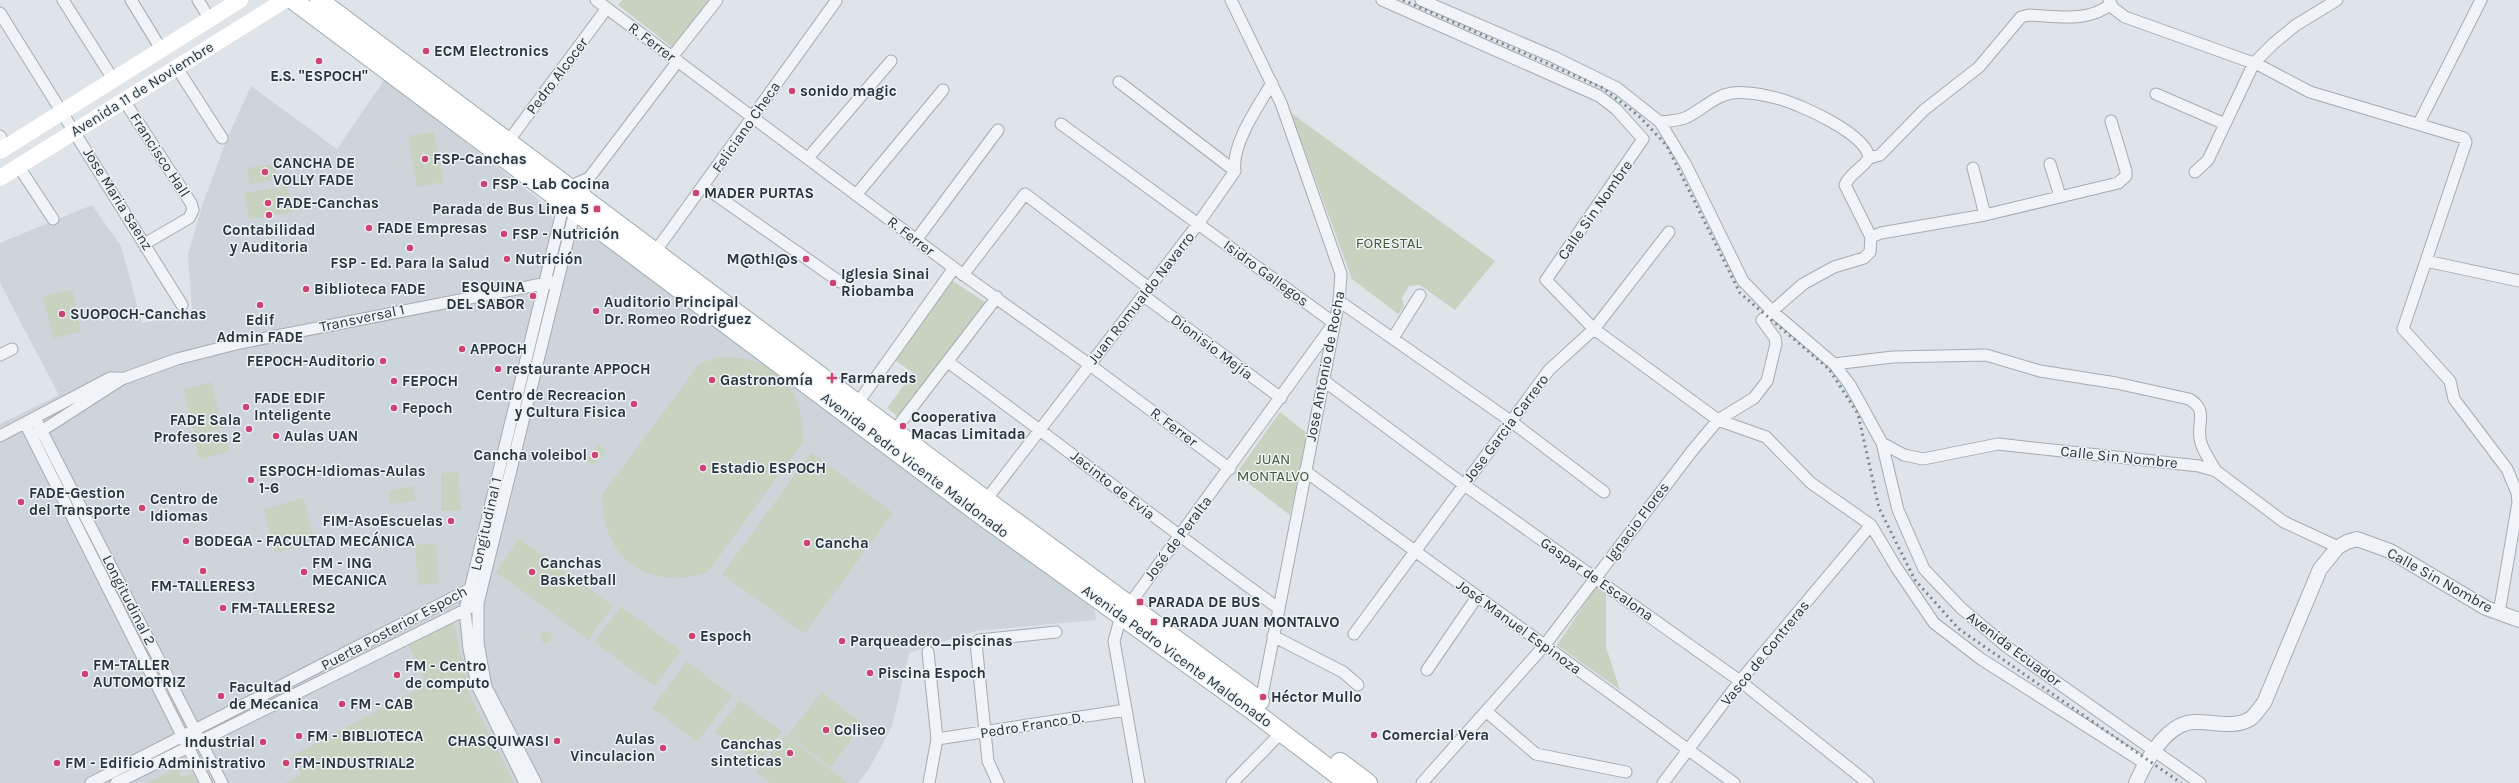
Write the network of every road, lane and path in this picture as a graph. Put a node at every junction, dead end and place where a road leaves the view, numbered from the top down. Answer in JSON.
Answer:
{"nodes":[{"id":1,"x":63,"y":0,"type":"edge"},
{"id":2,"x":131,"y":0,"type":"edge"},
{"id":3,"x":198,"y":0,"type":"edge"},
{"id":4,"x":240,"y":0,"type":"edge"},
{"id":5,"x":285,"y":0,"type":"edge"},
{"id":6,"x":293,"y":0,"type":"edge"},
{"id":7,"x":319,"y":0,"type":"edge"},
{"id":8,"x":596,"y":0,"type":"edge"},
{"id":9,"x":717,"y":0,"type":"edge"},
{"id":10,"x":1231,"y":0,"type":"edge"},
{"id":11,"x":1382,"y":0,"type":"edge"},
{"id":12,"x":1416,"y":0,"type":"edge"},
{"id":13,"x":1421,"y":0,"type":"edge"},
{"id":14,"x":2337,"y":0,"type":"edge"},
{"id":15,"x":2481,"y":0,"type":"edge"},
{"id":16,"x":836,"y":1,"type":"edge"},
{"id":17,"x":2110,"y":2,"type":"edge"},
{"id":18,"x":607,"y":8,"type":"junction"},
{"id":19,"x":1408,"y":11,"type":"junction"},
{"id":20,"x":0,"y":13,"type":"edge"},
{"id":21,"x":209,"y":18,"type":"junction"},
{"id":22,"x":161,"y":49,"type":"junction"},
{"id":23,"x":675,"y":59,"type":"junction"},
{"id":24,"x":892,"y":61,"type":"dead end"},
{"id":25,"x":2254,"y":63,"type":"junction"},
{"id":26,"x":177,"y":68,"type":"junction"},
{"id":27,"x":113,"y":79,"type":"junction"},
{"id":28,"x":1119,"y":82,"type":"dead end"},
{"id":29,"x":1272,"y":83,"type":"junction"},
{"id":30,"x":943,"y":90,"type":"dead end"},
{"id":31,"x":2156,"y":94,"type":"dead end"},
{"id":32,"x":125,"y":102,"type":"junction"},
{"id":33,"x":63,"y":112,"type":"junction"},
{"id":34,"x":752,"y":117,"type":"junction"},
{"id":35,"x":2111,"y":121,"type":"dead end"},
{"id":36,"x":1660,"y":122,"type":"junction"},
{"id":37,"x":2419,"y":123,"type":"junction"},
{"id":38,"x":1061,"y":124,"type":"dead end"},
{"id":39,"x":2225,"y":124,"type":"junction"},
{"id":40,"x":998,"y":130,"type":"dead end"},
{"id":41,"x":75,"y":132,"type":"junction"},
{"id":42,"x":222,"y":138,"type":"dead end"},
{"id":43,"x":507,"y":143,"type":"junction"},
{"id":44,"x":2,"y":145,"type":"edge"},
{"id":45,"x":808,"y":158,"type":"junction"},
{"id":46,"x":1869,"y":158,"type":"junction"},
{"id":47,"x":2050,"y":164,"type":"dead end"},
{"id":48,"x":19,"y":167,"type":"junction"},
{"id":49,"x":1972,"y":168,"type":"dead end"},
{"id":50,"x":1235,"y":171,"type":"junction"},
{"id":51,"x":2195,"y":172,"type":"dead end"},
{"id":52,"x":0,"y":178,"type":"edge"},
{"id":53,"x":589,"y":178,"type":"junction"},
{"id":54,"x":703,"y":186,"type":"junction"},
{"id":55,"x":856,"y":195,"type":"junction"},
{"id":56,"x":2060,"y":196,"type":"junction"},
{"id":57,"x":572,"y":200,"type":"junction"},
{"id":58,"x":1985,"y":215,"type":"junction"},
{"id":59,"x":53,"y":219,"type":"dead end"},
{"id":60,"x":1198,"y":224,"type":"junction"},
{"id":61,"x":1669,"y":232,"type":"dead end"},
{"id":62,"x":1871,"y":237,"type":"junction"},
{"id":63,"x":916,"y":240,"type":"junction"},
{"id":64,"x":146,"y":243,"type":"junction"},
{"id":65,"x":655,"y":252,"type":"junction"},
{"id":66,"x":2426,"y":261,"type":"junction"},
{"id":67,"x":954,"y":268,"type":"junction"},
{"id":68,"x":963,"y":275,"type":"junction"},
{"id":69,"x":558,"y":280,"type":"junction"},
{"id":70,"x":2519,"y":281,"type":"edge"},
{"id":71,"x":840,"y":282,"type":"dead end"},
{"id":72,"x":546,"y":283,"type":"junction"},
{"id":73,"x":1146,"y":292,"type":"junction"},
{"id":74,"x":1420,"y":295,"type":"dead end"},
{"id":75,"x":997,"y":297,"type":"junction"},
{"id":76,"x":1339,"y":301,"type":"junction"},
{"id":77,"x":182,"y":305,"type":"dead end"},
{"id":78,"x":1772,"y":311,"type":"junction"},
{"id":79,"x":1334,"y":322,"type":"junction"},
{"id":80,"x":1594,"y":329,"type":"junction"},
{"id":81,"x":1393,"y":338,"type":"junction"},
{"id":82,"x":12,"y":349,"type":"dead end"},
{"id":83,"x":0,"y":355,"type":"edge"},
{"id":84,"x":948,"y":362,"type":"junction"},
{"id":85,"x":1834,"y":364,"type":"junction"},
{"id":86,"x":1090,"y":365,"type":"junction"},
{"id":87,"x":122,"y":379,"type":"junction"},
{"id":88,"x":1323,"y":380,"type":"junction"},
{"id":89,"x":1281,"y":398,"type":"junction"},
{"id":90,"x":857,"y":404,"type":"junction"},
{"id":91,"x":1718,"y":420,"type":"junction"},
{"id":92,"x":30,"y":421,"type":"junction"},
{"id":93,"x":1512,"y":422,"type":"junction"},
{"id":94,"x":1041,"y":429,"type":"junction"},
{"id":95,"x":42,"y":431,"type":"junction"},
{"id":96,"x":894,"y":431,"type":"junction"},
{"id":97,"x":0,"y":436,"type":"edge"},
{"id":98,"x":32,"y":437,"type":"junction"},
{"id":99,"x":1882,"y":443,"type":"junction"},
{"id":100,"x":1230,"y":469,"type":"junction"},
{"id":101,"x":1305,"y":471,"type":"junction"},
{"id":102,"x":2216,"y":471,"type":"junction"},
{"id":103,"x":1464,"y":484,"type":"junction"},
{"id":104,"x":1604,"y":492,"type":"dead end"},
{"id":105,"x":986,"y":500,"type":"junction"},
{"id":106,"x":1872,"y":525,"type":"junction"},
{"id":107,"x":1179,"y":537,"type":"junction"},
{"id":108,"x":2338,"y":547,"type":"junction"},
{"id":109,"x":1413,"y":551,"type":"junction"},
{"id":110,"x":1595,"y":578,"type":"junction"},
{"id":111,"x":483,"y":582,"type":"junction"},
{"id":112,"x":470,"y":589,"type":"junction"},
{"id":113,"x":1478,"y":597,"type":"junction"},
{"id":114,"x":478,"y":604,"type":"junction"},
{"id":115,"x":1278,"y":608,"type":"junction"},
{"id":116,"x":466,"y":610,"type":"junction"},
{"id":117,"x":1125,"y":610,"type":"junction"},
{"id":118,"x":2499,"y":613,"type":"junction"},
{"id":119,"x":2519,"y":620,"type":"edge"},
{"id":120,"x":144,"y":628,"type":"junction"},
{"id":121,"x":1056,"y":632,"type":"dead end"},
{"id":122,"x":130,"y":634,"type":"junction"},
{"id":123,"x":1354,"y":634,"type":"dead end"},
{"id":124,"x":1273,"y":636,"type":"junction"},
{"id":125,"x":1544,"y":646,"type":"junction"},
{"id":126,"x":928,"y":652,"type":"dead end"},
{"id":127,"x":1427,"y":670,"type":"dead end"},
{"id":128,"x":1740,"y":681,"type":"junction"},
{"id":129,"x":1358,"y":685,"type":"dead end"},
{"id":130,"x":1261,"y":702,"type":"junction"},
{"id":131,"x":1126,"y":710,"type":"junction"},
{"id":132,"x":1487,"y":712,"type":"junction"},
{"id":133,"x":987,"y":732,"type":"junction"},
{"id":134,"x":1282,"y":732,"type":"junction"},
{"id":135,"x":199,"y":736,"type":"junction"},
{"id":136,"x":937,"y":740,"type":"junction"},
{"id":137,"x":185,"y":743,"type":"junction"},
{"id":138,"x":1688,"y":750,"type":"junction"},
{"id":139,"x":2154,"y":750,"type":"junction"},
{"id":140,"x":2146,"y":764,"type":"junction"},
{"id":141,"x":1626,"y":772,"type":"dead end"},
{"id":142,"x":91,"y":783,"type":"edge"},
{"id":143,"x":116,"y":783,"type":"edge"},
{"id":144,"x":206,"y":783,"type":"edge"},
{"id":145,"x":222,"y":783,"type":"edge"},
{"id":146,"x":525,"y":783,"type":"edge"},
{"id":147,"x":536,"y":783,"type":"edge"},
{"id":148,"x":929,"y":783,"type":"edge"},
{"id":149,"x":998,"y":783,"type":"edge"},
{"id":150,"x":1139,"y":783,"type":"edge"},
{"id":151,"x":1232,"y":783,"type":"edge"},
{"id":152,"x":1348,"y":783,"type":"edge"},
{"id":153,"x":1368,"y":783,"type":"edge"},
{"id":154,"x":1422,"y":783,"type":"edge"},
{"id":155,"x":1663,"y":783,"type":"edge"},
{"id":156,"x":1734,"y":783,"type":"edge"},
{"id":157,"x":1868,"y":783,"type":"edge"},
{"id":158,"x":2136,"y":783,"type":"edge"},
{"id":159,"x":2200,"y":783,"type":"edge"}],
"edges":[{"from":1,"to":27,"type":"street"},
{"from":2,"to":22,"type":"street"},
{"from":3,"to":21,"type":"street"},
{"from":4,"to":21,"type":"main road","name":"Avenida 11 de Noviembre"},
{"from":5,"to":26,"type":"main road","name":"Avenida 11 de Noviembre"},
{"from":6,"to":57,"type":"main road","name":"Avenida Pedro Vicente Maldonado"},
{"from":7,"to":43,"type":"main road","name":"Avenida Pedro Vicente Maldonado"},
{"from":8,"to":18,"type":"street","name":"R. Ferrer"},
{"from":9,"to":23,"type":"street"},
{"from":10,"to":29,"type":"street","name":"Jose Antonio de Rocha"},
{"from":11,"to":19,"type":"street"},
{"from":12,"to":19,"type":"street"},
{"from":13,"to":36,"type":"street"},
{"from":14,"to":25,"type":"street"},
{"from":15,"to":37,"type":"street"},
{"from":16,"to":34,"type":"street","name":"Feliciano Checa"},
{"from":17,"to":25,"type":"street"},
{"from":17,"to":46,"type":"street"},
{"from":18,"to":23,"type":"street","name":"R. Ferrer"},
{"from":18,"to":43,"type":"street","name":"Pedro Alcocer"},
{"from":19,"to":80,"type":"street","name":"Calle Sin Nombre"},
{"from":20,"to":33,"type":"street","name":"Jose Maria Saenz"},
{"from":21,"to":22,"type":"main road","name":"Avenida 11 de Noviembre"},
{"from":22,"to":27,"type":"main road","name":"Avenida 11 de Noviembre"},
{"from":23,"to":34,"type":"street","name":"R. Ferrer"},
{"from":23,"to":53,"type":"street"},
{"from":24,"to":45,"type":"street"},
{"from":25,"to":37,"type":"street"},
{"from":25,"to":39,"type":"street"},
{"from":26,"to":32,"type":"main road","name":"Avenida 11 de Noviembre"},
{"from":26,"to":42,"type":"street"},
{"from":27,"to":33,"type":"main road","name":"Avenida 11 de Noviembre"},
{"from":28,"to":50,"type":"street"},
{"from":29,"to":50,"type":"street"},
{"from":29,"to":76,"type":"street","name":"Jose Antonio de Rocha"},
{"from":30,"to":55,"type":"street"},
{"from":31,"to":39,"type":"street"},
{"from":32,"to":41,"type":"main road","name":"Avenida 11 de Noviembre"},
{"from":32,"to":64,"type":"street","name":"Francisco Hall"},
{"from":33,"to":41,"type":"street","name":"Jose Maria Saenz"},
{"from":33,"to":44,"type":"main road","name":"Avenida 11 de Noviembre"},
{"from":34,"to":45,"type":"street","name":"R. Ferrer"},
{"from":34,"to":54,"type":"street","name":"Feliciano Checa"},
{"from":35,"to":56,"type":"street"},
{"from":36,"to":46,"type":"street"},
{"from":36,"to":78,"type":"street","name":"Avenida Ecuador"},
{"from":37,"to":66,"type":"street"},
{"from":38,"to":60,"type":"street","name":"Isidro Gallegos"},
{"from":39,"to":51,"type":"street"},
{"from":40,"to":63,"type":"street"},
{"from":41,"to":48,"type":"main road","name":"Avenida 11 de Noviembre"},
{"from":41,"to":64,"type":"street","name":"Jose Maria Saenz"},
{"from":43,"to":57,"type":"main road","name":"Avenida Pedro Vicente Maldonado"},
{"from":45,"to":55,"type":"street","name":"R. Ferrer"},
{"from":46,"to":62,"type":"street"},
{"from":47,"to":56,"type":"street"},
{"from":48,"to":52,"type":"main road","name":"Avenida 11 de Noviembre"},
{"from":48,"to":59,"type":"street"},
{"from":49,"to":58,"type":"street"},
{"from":50,"to":60,"type":"street","name":"Juan Romualdo Navarro"},
{"from":53,"to":57,"type":"street"},
{"from":53,"to":57,"type":"street"},
{"from":54,"to":65,"type":"street","name":"Feliciano Checa"},
{"from":54,"to":71,"type":"street"},
{"from":55,"to":63,"type":"street","name":"R. Ferrer"},
{"from":56,"to":58,"type":"street"},
{"from":57,"to":65,"type":"main road","name":"Avenida Pedro Vicente Maldonado"},
{"from":57,"to":69,"type":"street","name":"Longitudinal 1"},
{"from":57,"to":72,"type":"street","name":"Longitudinal 1"},
{"from":57,"to":117,"type":"main road","name":"Avenida Pedro Vicente Maldonado"},
{"from":58,"to":62,"type":"street"},
{"from":60,"to":73,"type":"street","name":"Juan Romualdo Navarro"},
{"from":60,"to":79,"type":"street","name":"Isidro Gallegos"},
{"from":61,"to":80,"type":"street","name":"Jose Garcia Carrero"},
{"from":62,"to":78,"type":"street"},
{"from":63,"to":67,"type":"street","name":"R. Ferrer"},
{"from":64,"to":77,"type":"street","name":"Jose Maria Saenz"},
{"from":65,"to":90,"type":"main road","name":"Avenida Pedro Vicente Maldonado"},
{"from":66,"to":70,"type":"street"},
{"from":66,"to":118,"type":"street"},
{"from":67,"to":68,"type":"street","name":"R. Ferrer"},
{"from":67,"to":90,"type":"street"},
{"from":68,"to":73,"type":"street","name":"Dionisio Mejía"},
{"from":68,"to":75,"type":"street","name":"R. Ferrer"},
{"from":69,"to":72,"type":"street","name":"Transversal 1"},
{"from":69,"to":111,"type":"street","name":"Longitudinal 1"},
{"from":72,"to":87,"type":"street","name":"Transversal 1"},
{"from":72,"to":112,"type":"street","name":"Longitudinal 1"},
{"from":73,"to":86,"type":"street","name":"Juan Romualdo Navarro"},
{"from":73,"to":89,"type":"street","name":"Dionisio Mejía"},
{"from":74,"to":81,"type":"street"},
{"from":75,"to":84,"type":"street"},
{"from":75,"to":86,"type":"street","name":"R. Ferrer"},
{"from":76,"to":79,"type":"street","name":"Jose Antonio de Rocha"},
{"from":76,"to":81,"type":"street"},
{"from":78,"to":85,"type":"street","name":"Avenida Ecuador"},
{"from":78,"to":91,"type":"street","name":"Ignacio Flores"},
{"from":79,"to":88,"type":"street","name":"Jose Antonio de Rocha"},
{"from":79,"to":89,"type":"street","name":"José de Peralta"},
{"from":80,"to":91,"type":"street"},
{"from":80,"to":93,"type":"street","name":"Jose Garcia Carrero"},
{"from":81,"to":93,"type":"street"},
{"from":82,"to":83,"type":"street"},
{"from":84,"to":94,"type":"street","name":"Jacinto de Evia"},
{"from":84,"to":96,"type":"street"},
{"from":85,"to":99,"type":"street","name":"Avenida Ecuador"},
{"from":85,"to":102,"type":"street"},
{"from":86,"to":94,"type":"street","name":"Juan Romualdo Navarro"},
{"from":86,"to":100,"type":"street","name":"R. Ferrer"},
{"from":87,"to":92,"type":"street","name":"Transversal 1"},
{"from":87,"to":95,"type":"street","name":"Transversal 1"},
{"from":88,"to":101,"type":"street","name":"Jose Antonio de Rocha"},
{"from":88,"to":103,"type":"street","name":"Gaspar de Escalona"},
{"from":89,"to":100,"type":"street","name":"José de Peralta"},
{"from":90,"to":96,"type":"main road","name":"Avenida Pedro Vicente Maldonado"},
{"from":91,"to":106,"type":"street"},
{"from":91,"to":110,"type":"street","name":"Ignacio Flores"},
{"from":92,"to":95,"type":"street","name":"Longitudinal 2"},
{"from":92,"to":97,"type":"street","name":"Transversal 1"},
{"from":92,"to":98,"type":"street","name":"Longitudinal 2"},
{"from":93,"to":103,"type":"street","name":"Jose Garcia Carrero"},
{"from":93,"to":104,"type":"street"},
{"from":94,"to":105,"type":"street","name":"Juan Romualdo Navarro"},
{"from":94,"to":107,"type":"street","name":"Jacinto de Evia"},
{"from":95,"to":98,"type":"street","name":"Transversal 1"},
{"from":95,"to":120,"type":"street","name":"Longitudinal 2"},
{"from":96,"to":105,"type":"main road","name":"Avenida Pedro Vicente Maldonado"},
{"from":98,"to":122,"type":"street","name":"Longitudinal 2"},
{"from":99,"to":102,"type":"street","name":"Calle Sin Nombre"},
{"from":99,"to":139,"type":"street","name":"Avenida Ecuador"},
{"from":100,"to":107,"type":"street","name":"José de Peralta"},
{"from":101,"to":109,"type":"street","name":"José Manuel Espinoza"},
{"from":101,"to":115,"type":"street","name":"Jose Antonio de Rocha"},
{"from":102,"to":108,"type":"street","name":"Calle Sin Nombre"},
{"from":103,"to":109,"type":"street","name":"Jose Garcia Carrero"},
{"from":103,"to":110,"type":"street","name":"Gaspar de Escalona"},
{"from":105,"to":117,"type":"main road","name":"Avenida Pedro Vicente Maldonado"},
{"from":106,"to":128,"type":"street","name":"Vasco de Contreras"},
{"from":106,"to":140,"type":"street"},
{"from":107,"to":115,"type":"street","name":"Jacinto de Evia"},
{"from":107,"to":117,"type":"street","name":"José de Peralta"},
{"from":108,"to":118,"type":"street","name":"Calle Sin Nombre"},
{"from":108,"to":139,"type":"street","name":"Calle Sin Nombre"},
{"from":109,"to":113,"type":"street","name":"José Manuel Espinoza"},
{"from":109,"to":123,"type":"street","name":"Jose Garcia Carrero"},
{"from":110,"to":125,"type":"street","name":"Ignacio Flores"},
{"from":110,"to":128,"type":"street","name":"Gaspar de Escalona"},
{"from":111,"to":112,"type":"street","name":"Puerta Posterior Espoch"},
{"from":111,"to":114,"type":"street","name":"Longitudinal 1"},
{"from":112,"to":116,"type":"street","name":"Longitudinal 1"},
{"from":112,"to":135,"type":"street","name":"Puerta Posterior Espoch"},
{"from":113,"to":125,"type":"street","name":"José Manuel Espinoza"},
{"from":113,"to":127,"type":"street"},
{"from":114,"to":116,"type":"street","name":"Puerta Posterior Espoch"},
{"from":114,"to":147,"type":"street","name":"Longitudinal 1"},
{"from":115,"to":124,"type":"street","name":"Jose Antonio de Rocha"},
{"from":116,"to":135,"type":"street","name":"Puerta Posterior Espoch"},
{"from":116,"to":146,"type":"street","name":"Longitudinal 1"},
{"from":117,"to":130,"type":"main road","name":"Avenida Pedro Vicente Maldonado"},
{"from":117,"to":131,"type":"street","name":"José de Peralta"},
{"from":117,"to":134,"type":"main road","name":"Avenida Pedro Vicente Maldonado"},
{"from":118,"to":119,"type":"street","name":"Calle Sin Nombre"},
{"from":120,"to":122,"type":"street"},
{"from":120,"to":135,"type":"street","name":"Longitudinal 2"},
{"from":121,"to":133,"type":"street"},
{"from":122,"to":137,"type":"street","name":"Longitudinal 2"},
{"from":124,"to":129,"type":"street"},
{"from":124,"to":130,"type":"street","name":"Jose Antonio de Rocha"},
{"from":125,"to":132,"type":"street","name":"Ignacio Flores"},
{"from":125,"to":138,"type":"street","name":"José Manuel Espinoza"},
{"from":126,"to":136,"type":"street"},
{"from":128,"to":138,"type":"street","name":"Vasco de Contreras"},
{"from":128,"to":157,"type":"street","name":"Gaspar de Escalona"},
{"from":130,"to":153,"type":"main road","name":"Avenida Pedro Vicente Maldonado"},
{"from":131,"to":133,"type":"street","name":"Pedro Franco D."},
{"from":131,"to":150,"type":"street","name":"José de Peralta"},
{"from":132,"to":141,"type":"street"},
{"from":132,"to":154,"type":"street","name":"Ignacio Flores"},
{"from":133,"to":136,"type":"street","name":"Pedro Franco D."},
{"from":133,"to":149,"type":"street"},
{"from":134,"to":151,"type":"street"},
{"from":134,"to":152,"type":"main road","name":"Avenida Pedro Vicente Maldonado"},
{"from":135,"to":137,"type":"street","name":"Puerta Posterior Espoch"},
{"from":135,"to":145,"type":"street","name":"Longitudinal 2"},
{"from":136,"to":148,"type":"street"},
{"from":137,"to":142,"type":"street","name":"Puerta Posterior Espoch"},
{"from":137,"to":143,"type":"street","name":"Puerta Posterior Espoch"},
{"from":137,"to":144,"type":"street","name":"Longitudinal 2"},
{"from":138,"to":155,"type":"street","name":"Vasco de Contreras"},
{"from":138,"to":156,"type":"street","name":"José Manuel Espinoza"},
{"from":139,"to":140,"type":"street","name":"Calle Sin Nombre"},
{"from":139,"to":159,"type":"street","name":"Avenida Ecuador"},
{"from":140,"to":158,"type":"street","name":"Calle Sin Nombre"}]}
